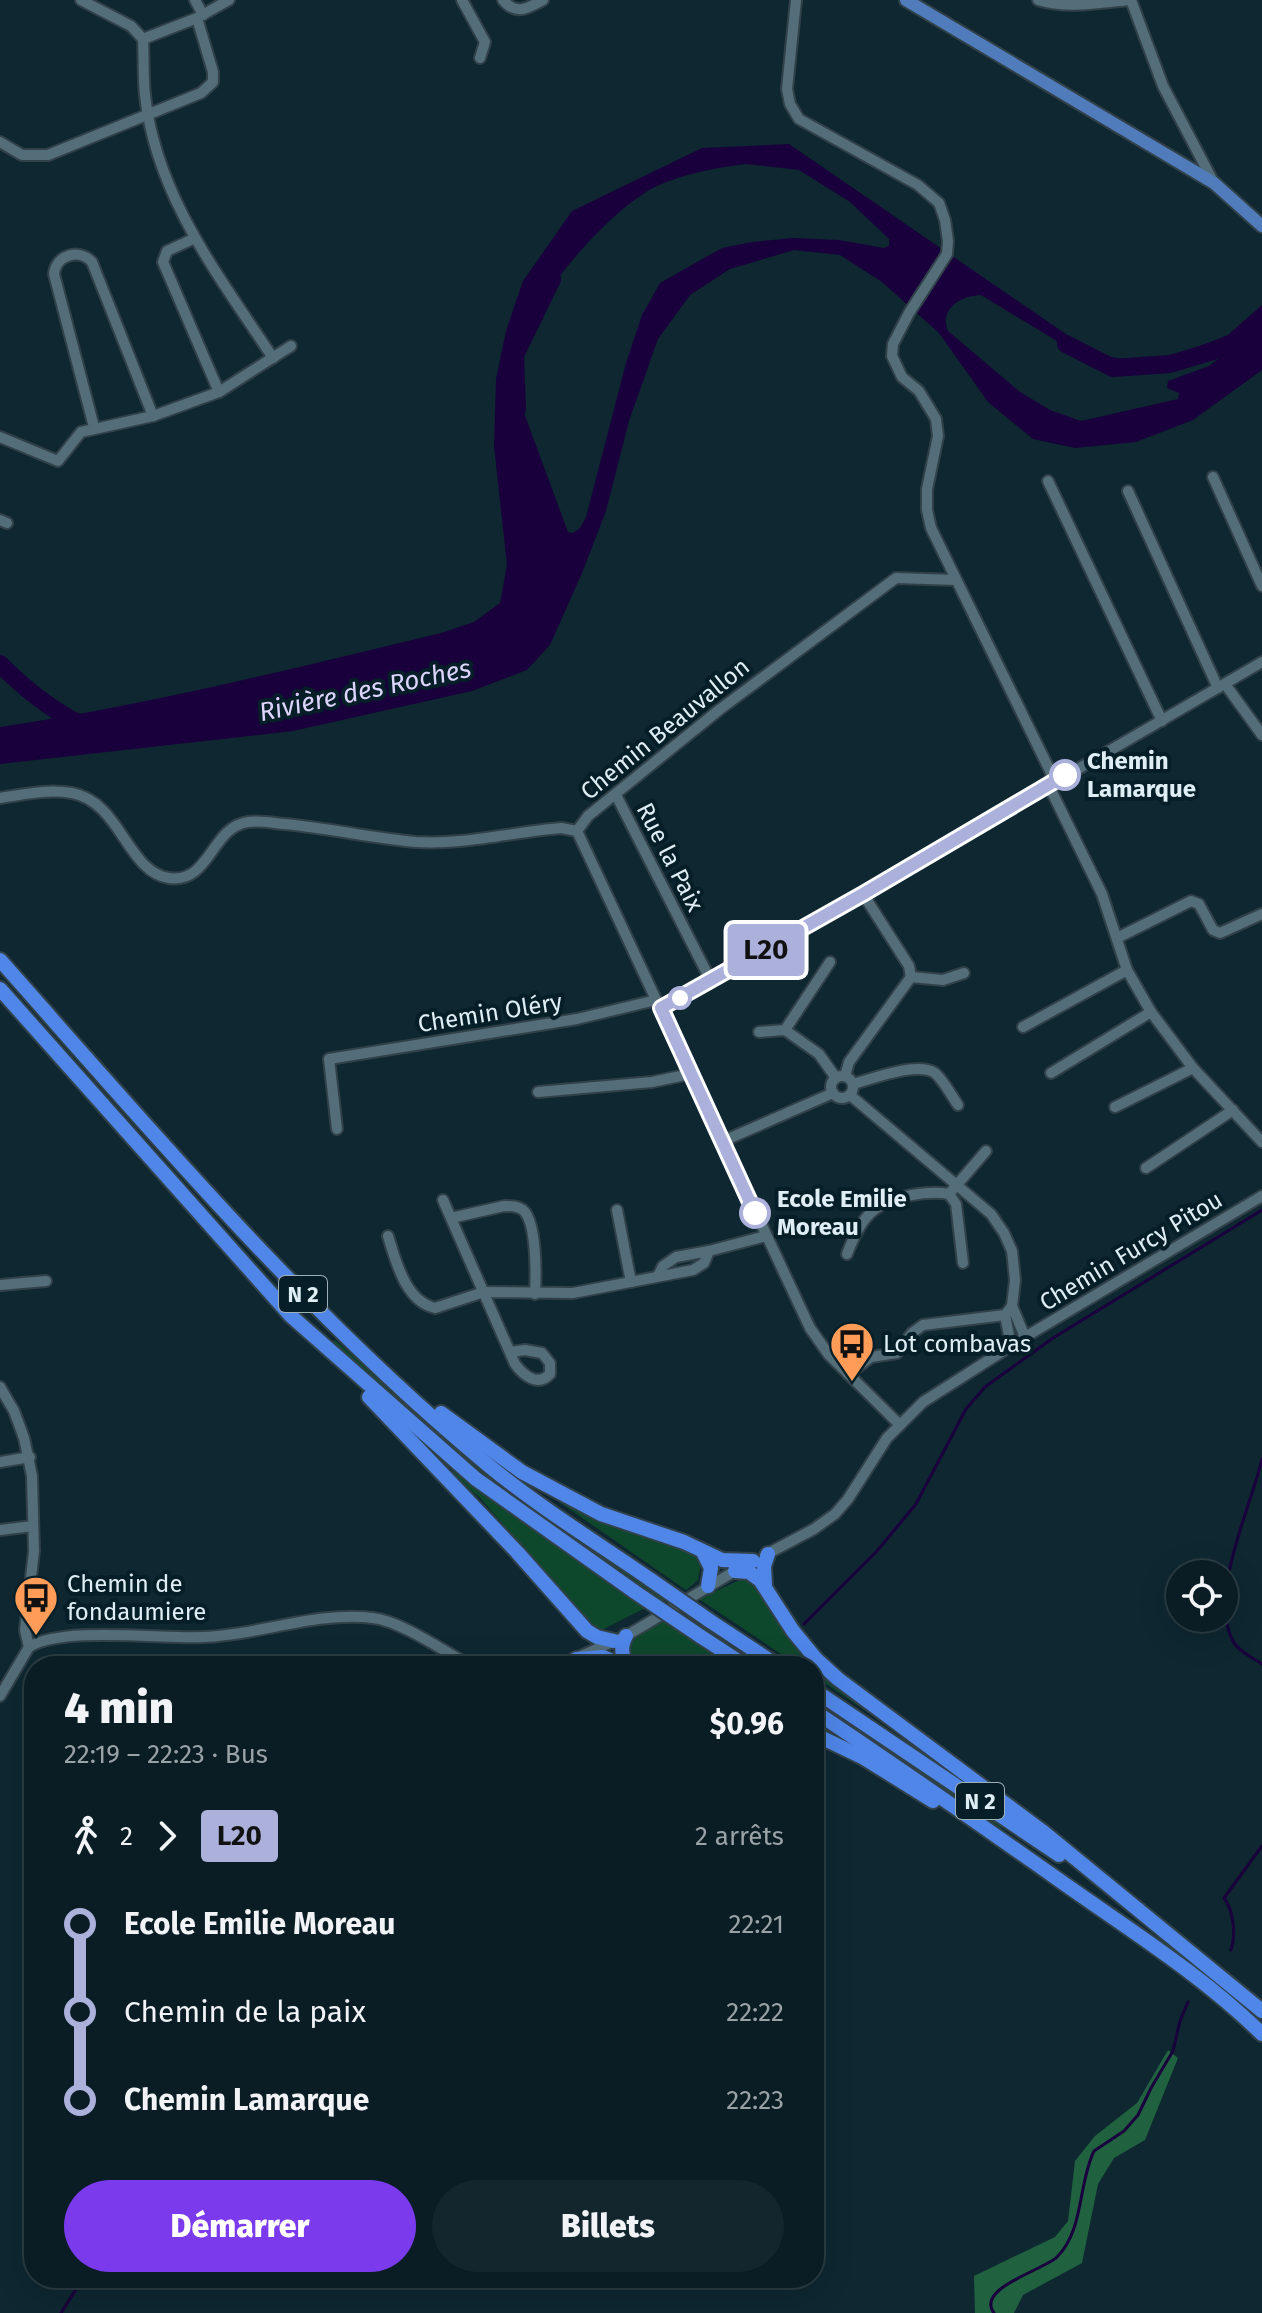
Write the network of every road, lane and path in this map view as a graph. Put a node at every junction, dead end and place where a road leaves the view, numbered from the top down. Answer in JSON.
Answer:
{"nodes":[{"id":1,"x":81,"y":0,"type":"edge"},
{"id":2,"x":195,"y":0,"type":"edge"},
{"id":3,"x":229,"y":0,"type":"edge"},
{"id":4,"x":462,"y":0,"type":"edge"},
{"id":5,"x":503,"y":0,"type":"edge"},
{"id":6,"x":543,"y":0,"type":"edge"},
{"id":7,"x":796,"y":0,"type":"edge"},
{"id":8,"x":906,"y":0,"type":"edge"},
{"id":9,"x":1038,"y":0,"type":"edge"},
{"id":10,"x":1130,"y":0,"type":"edge"},
{"id":11,"x":200,"y":16,"type":"junction"},
{"id":12,"x":143,"y":39,"type":"junction"},
{"id":13,"x":480,"y":58,"type":"dead end"},
{"id":14,"x":148,"y":113,"type":"junction"},
{"id":15,"x":0,"y":142,"type":"edge"},
{"id":16,"x":1214,"y":183,"type":"junction"},
{"id":17,"x":1262,"y":226,"type":"edge"},
{"id":18,"x":193,"y":239,"type":"junction"},
{"id":19,"x":291,"y":346,"type":"dead end"},
{"id":20,"x":273,"y":358,"type":"junction"},
{"id":21,"x":219,"y":392,"type":"junction"},
{"id":22,"x":153,"y":416,"type":"junction"},
{"id":23,"x":94,"y":427,"type":"junction"},
{"id":24,"x":0,"y":437,"type":"edge"},
{"id":25,"x":1213,"y":477,"type":"dead end"},
{"id":26,"x":1048,"y":481,"type":"dead end"},
{"id":27,"x":1128,"y":491,"type":"dead end"},
{"id":28,"x":956,"y":580,"type":"junction"},
{"id":29,"x":1262,"y":586,"type":"edge"},
{"id":30,"x":1262,"y":662,"type":"edge"},
{"id":31,"x":1221,"y":686,"type":"junction"},
{"id":32,"x":1162,"y":721,"type":"junction"},
{"id":33,"x":1262,"y":735,"type":"edge"},
{"id":34,"x":1051,"y":783,"type":"junction"},
{"id":35,"x":616,"y":795,"type":"junction"},
{"id":36,"x":0,"y":798,"type":"edge"},
{"id":37,"x":577,"y":831,"type":"junction"},
{"id":38,"x":863,"y":894,"type":"junction"},
{"id":39,"x":1262,"y":914,"type":"edge"},
{"id":40,"x":1117,"y":938,"type":"junction"},
{"id":41,"x":0,"y":960,"type":"edge"},
{"id":42,"x":830,"y":962,"type":"dead end"},
{"id":43,"x":1127,"y":970,"type":"junction"},
{"id":44,"x":964,"y":973,"type":"dead end"},
{"id":45,"x":911,"y":977,"type":"junction"},
{"id":46,"x":711,"y":981,"type":"junction"},
{"id":47,"x":0,"y":989,"type":"edge"},
{"id":48,"x":658,"y":1004,"type":"junction"},
{"id":49,"x":1151,"y":1012,"type":"junction"},
{"id":50,"x":1023,"y":1027,"type":"dead end"},
{"id":51,"x":785,"y":1030,"type":"junction"},
{"id":52,"x":759,"y":1032,"type":"dead end"},
{"id":53,"x":1193,"y":1068,"type":"junction"},
{"id":54,"x":1051,"y":1073,"type":"dead end"},
{"id":55,"x":690,"y":1074,"type":"junction"},
{"id":56,"x":846,"y":1083,"type":"junction"},
{"id":57,"x":538,"y":1092,"type":"dead end"},
{"id":58,"x":833,"y":1093,"type":"junction"},
{"id":59,"x":958,"y":1105,"type":"dead end"},
{"id":60,"x":1115,"y":1107,"type":"dead end"},
{"id":61,"x":1233,"y":1110,"type":"junction"},
{"id":62,"x":337,"y":1129,"type":"dead end"},
{"id":63,"x":721,"y":1142,"type":"junction"},
{"id":64,"x":1262,"y":1142,"type":"edge"},
{"id":65,"x":986,"y":1151,"type":"dead end"},
{"id":66,"x":1146,"y":1168,"type":"dead end"},
{"id":67,"x":953,"y":1190,"type":"junction"},
{"id":68,"x":1262,"y":1196,"type":"edge"},
{"id":69,"x":443,"y":1200,"type":"dead end"},
{"id":70,"x":617,"y":1210,"type":"dead end"},
{"id":71,"x":451,"y":1218,"type":"junction"},
{"id":72,"x":388,"y":1236,"type":"dead end"},
{"id":73,"x":766,"y":1236,"type":"junction"},
{"id":74,"x":847,"y":1254,"type":"dead end"},
{"id":75,"x":963,"y":1263,"type":"dead end"},
{"id":76,"x":46,"y":1281,"type":"dead end"},
{"id":77,"x":631,"y":1282,"type":"junction"},
{"id":78,"x":0,"y":1285,"type":"edge"},
{"id":79,"x":484,"y":1292,"type":"junction"},
{"id":80,"x":535,"y":1294,"type":"junction"},
{"id":81,"x":1008,"y":1310,"type":"junction"},
{"id":82,"x":291,"y":1316,"type":"junction"},
{"id":83,"x":1025,"y":1337,"type":"junction"},
{"id":84,"x":346,"y":1338,"type":"junction"},
{"id":85,"x":1011,"y":1346,"type":"junction"},
{"id":86,"x":510,"y":1352,"type":"dead end"},
{"id":87,"x":848,"y":1374,"type":"junction"},
{"id":88,"x":0,"y":1387,"type":"edge"},
{"id":89,"x":6,"y":1408,"type":"edge"},
{"id":90,"x":900,"y":1425,"type":"junction"},
{"id":91,"x":30,"y":1457,"type":"junction"},
{"id":92,"x":0,"y":1462,"type":"edge"},
{"id":93,"x":33,"y":1526,"type":"junction"},
{"id":94,"x":0,"y":1530,"type":"edge"},
{"id":95,"x":703,"y":1551,"type":"junction"},
{"id":96,"x":768,"y":1554,"type":"junction"},
{"id":97,"x":753,"y":1561,"type":"junction"},
{"id":98,"x":735,"y":1571,"type":"junction"},
{"id":99,"x":765,"y":1585,"type":"junction"},
{"id":100,"x":708,"y":1586,"type":"junction"},
{"id":101,"x":579,"y":1622,"type":"junction"},
{"id":102,"x":620,"y":1638,"type":"junction"},
{"id":103,"x":29,"y":1647,"type":"junction"},
{"id":104,"x":453,"y":1656,"type":"edge"},
{"id":105,"x":577,"y":1656,"type":"edge"},
{"id":106,"x":582,"y":1656,"type":"edge"},
{"id":107,"x":623,"y":1656,"type":"edge"},
{"id":108,"x":731,"y":1656,"type":"edge"},
{"id":109,"x":763,"y":1656,"type":"edge"},
{"id":110,"x":814,"y":1656,"type":"edge"},
{"id":111,"x":824,"y":1666,"type":"edge"},
{"id":112,"x":0,"y":1696,"type":"edge"},
{"id":113,"x":824,"y":1697,"type":"edge"},
{"id":114,"x":824,"y":1718,"type":"edge"},
{"id":115,"x":824,"y":1739,"type":"edge"},
{"id":116,"x":1059,"y":1880,"type":"junction"},
{"id":117,"x":1144,"y":1915,"type":"junction"},
{"id":118,"x":1262,"y":2011,"type":"edge"},
{"id":119,"x":1262,"y":2034,"type":"edge"}],
"edges":[{"from":1,"to":12,"type":"street"},
{"from":2,"to":11,"type":"street"},
{"from":3,"to":11,"type":"street"},
{"from":4,"to":13,"type":"street"},
{"from":5,"to":6,"type":"street"},
{"from":7,"to":28,"type":"street"},
{"from":8,"to":16,"type":"main road"},
{"from":9,"to":10,"type":"street"},
{"from":10,"to":16,"type":"street"},
{"from":11,"to":12,"type":"street"},
{"from":11,"to":14,"type":"street"},
{"from":12,"to":14,"type":"street"},
{"from":14,"to":15,"type":"street"},
{"from":14,"to":18,"type":"street"},
{"from":16,"to":17,"type":"main road"},
{"from":18,"to":20,"type":"street"},
{"from":18,"to":21,"type":"street"},
{"from":19,"to":20,"type":"street"},
{"from":20,"to":21,"type":"street"},
{"from":21,"to":22,"type":"street"},
{"from":22,"to":23,"type":"street"},
{"from":22,"to":23,"type":"street"},
{"from":23,"to":24,"type":"street"},
{"from":25,"to":29,"type":"street"},
{"from":26,"to":32,"type":"street"},
{"from":27,"to":31,"type":"street"},
{"from":28,"to":34,"type":"street"},
{"from":28,"to":35,"type":"street","name":"Chemin Beauvallon"},
{"from":30,"to":31,"type":"street","name":"Chemin Oléry"},
{"from":31,"to":32,"type":"street","name":"Chemin Oléry"},
{"from":31,"to":33,"type":"street"},
{"from":32,"to":34,"type":"street","name":"Chemin Oléry"},
{"from":34,"to":38,"type":"street","name":"Chemin Oléry"},
{"from":34,"to":40,"type":"street"},
{"from":35,"to":37,"type":"street","name":"Chemin Beauvallon"},
{"from":35,"to":46,"type":"street","name":"Rue la Paix"},
{"from":36,"to":37,"type":"street"},
{"from":37,"to":48,"type":"street","name":"Chemin Beauvallon"},
{"from":38,"to":45,"type":"street"},
{"from":38,"to":46,"type":"street","name":"Chemin Oléry"},
{"from":39,"to":40,"type":"street"},
{"from":40,"to":43,"type":"street"},
{"from":41,"to":84,"type":"highway","number":"N 2"},
{"from":42,"to":51,"type":"street"},
{"from":43,"to":49,"type":"street"},
{"from":43,"to":50,"type":"street"},
{"from":44,"to":45,"type":"street"},
{"from":45,"to":56,"type":"street"},
{"from":46,"to":48,"type":"street","name":"Chemin Oléry"},
{"from":47,"to":82,"type":"highway","number":"N 2"},
{"from":48,"to":55,"type":"street","name":"Chemin Beauvallon"},
{"from":48,"to":62,"type":"street","name":"Chemin Oléry"},
{"from":49,"to":53,"type":"street"},
{"from":49,"to":54,"type":"street"},
{"from":51,"to":52,"type":"street"},
{"from":51,"to":56,"type":"street"},
{"from":53,"to":60,"type":"street"},
{"from":53,"to":61,"type":"street"},
{"from":55,"to":57,"type":"street"},
{"from":55,"to":63,"type":"street","name":"Chemin Beauvallon"},
{"from":56,"to":58,"type":"street"},
{"from":56,"to":58,"type":"street"},
{"from":56,"to":59,"type":"street"},
{"from":56,"to":67,"type":"street"},
{"from":58,"to":63,"type":"street"},
{"from":61,"to":64,"type":"street"},
{"from":61,"to":66,"type":"street"},
{"from":63,"to":73,"type":"street","name":"Chemin Beauvallon"},
{"from":65,"to":67,"type":"street"},
{"from":67,"to":74,"type":"street"},
{"from":67,"to":75,"type":"street"},
{"from":67,"to":81,"type":"street"},
{"from":68,"to":83,"type":"street","name":"Chemin Furcy Pitou"},
{"from":69,"to":71,"type":"street"},
{"from":70,"to":77,"type":"street"},
{"from":71,"to":79,"type":"street"},
{"from":71,"to":80,"type":"street"},
{"from":72,"to":79,"type":"street"},
{"from":73,"to":77,"type":"street"},
{"from":73,"to":87,"type":"street","name":"Chemin Beauvallon"},
{"from":76,"to":78,"type":"street"},
{"from":77,"to":80,"type":"street"},
{"from":79,"to":80,"type":"street"},
{"from":79,"to":86,"type":"street"},
{"from":81,"to":83,"type":"street"},
{"from":81,"to":85,"type":"street"},
{"from":81,"to":87,"type":"street"},
{"from":82,"to":101,"type":"highway"},
{"from":82,"to":108,"type":"highway","number":"N 2","bridge":true},
{"from":83,"to":85,"type":"street","name":"Chemin Furcy Pitou"},
{"from":84,"to":95,"type":"highway"},
{"from":84,"to":109,"type":"highway","number":"N 2","bridge":true},
{"from":85,"to":90,"type":"street","name":"Chemin Furcy Pitou"},
{"from":87,"to":90,"type":"street","name":"Chemin Beauvallon"},
{"from":88,"to":89,"type":"street"},
{"from":89,"to":91,"type":"street"},
{"from":90,"to":96,"type":"street","name":"Chemin Furcy Pitou"},
{"from":91,"to":92,"type":"street"},
{"from":91,"to":93,"type":"street"},
{"from":93,"to":94,"type":"street"},
{"from":93,"to":103,"type":"street"},
{"from":95,"to":97,"type":"highway"},
{"from":95,"to":100,"type":"highway"},
{"from":96,"to":97,"type":"street","name":"Chemin Furcy Pitou"},
{"from":96,"to":99,"type":"highway"},
{"from":97,"to":98,"type":"street","name":"Chemin Furcy Pitou"},
{"from":98,"to":99,"type":"highway"},
{"from":98,"to":100,"type":"street","name":"Chemin Furcy Pitou"},
{"from":99,"to":110,"type":"highway"},
{"from":100,"to":102,"type":"street","name":"Chemin Furcy Pitou"},
{"from":101,"to":102,"type":"highway"},
{"from":101,"to":105,"type":"highway"},
{"from":102,"to":106,"type":"street","name":"Chemin Furcy Pitou"},
{"from":102,"to":107,"type":"highway"},
{"from":103,"to":104,"type":"street"},
{"from":103,"to":112,"type":"street"},
{"from":111,"to":117,"type":"highway"},
{"from":113,"to":117,"type":"highway","number":"N 2"},
{"from":114,"to":116,"type":"highway","number":"N 2"},
{"from":115,"to":116,"type":"highway"},
{"from":116,"to":119,"type":"highway","number":"N 2"},
{"from":117,"to":118,"type":"highway","number":"N 2"}]}
